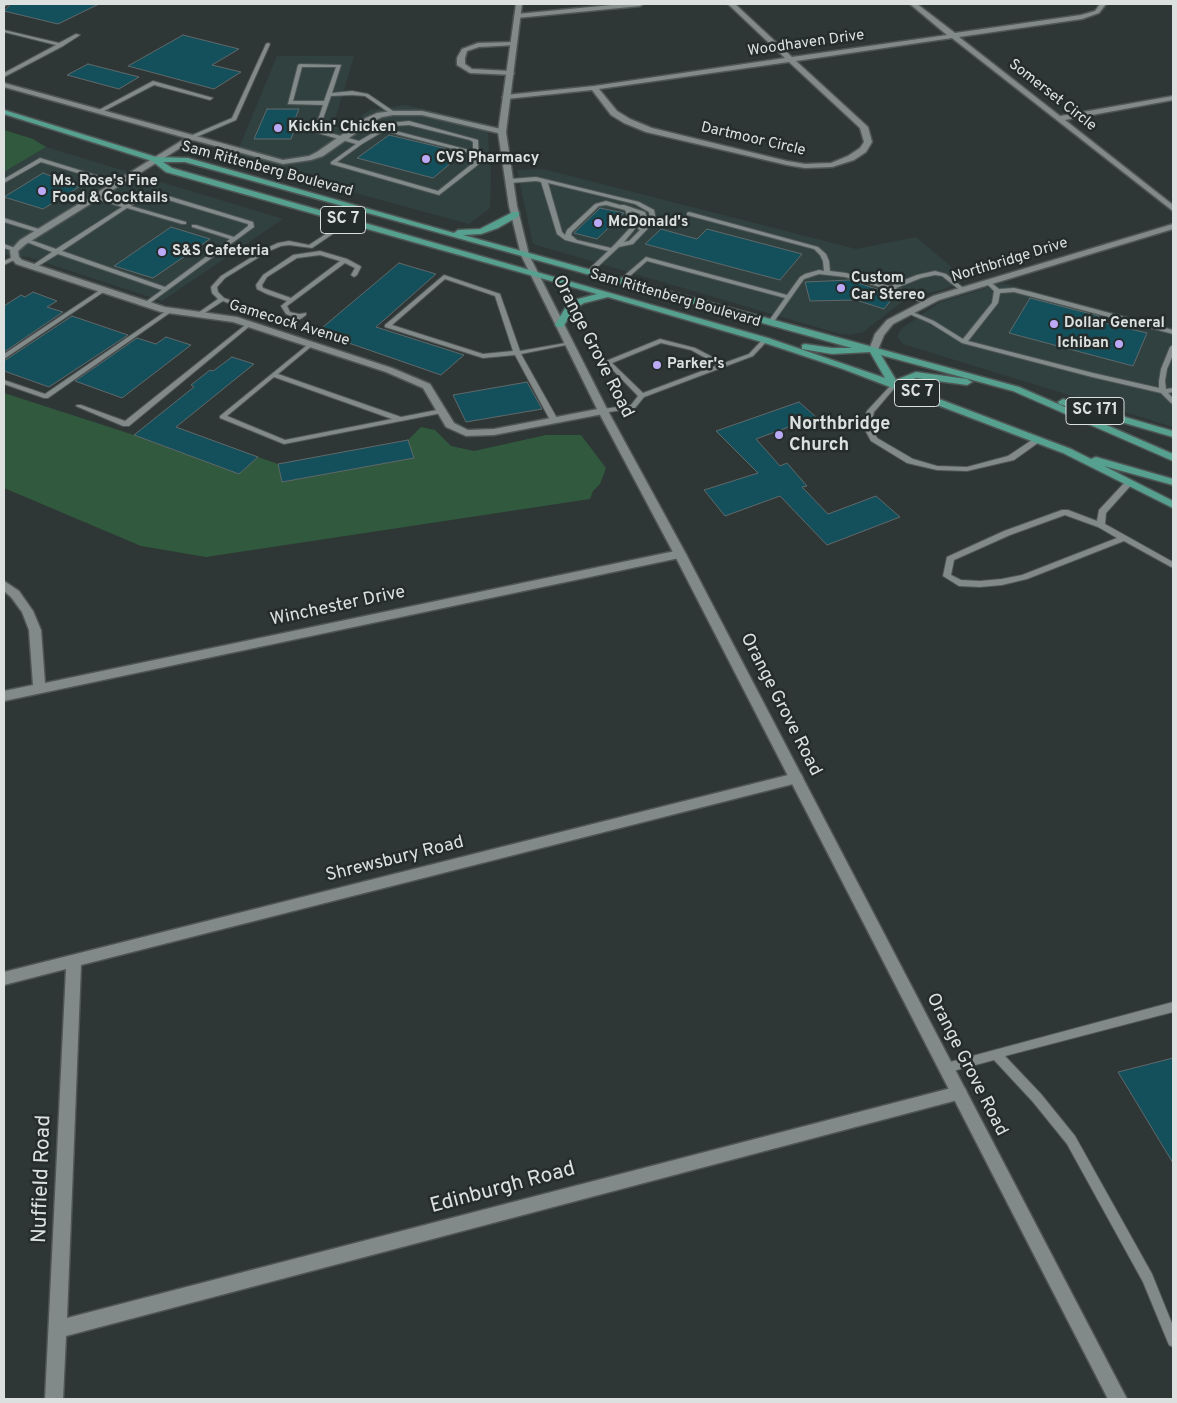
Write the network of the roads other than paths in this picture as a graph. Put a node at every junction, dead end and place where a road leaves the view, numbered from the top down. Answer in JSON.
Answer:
{"nodes":[{"id":1,"x":7,"y":4,"type":"edge"},
{"id":2,"x":519,"y":4,"type":"edge"},
{"id":3,"x":640,"y":4,"type":"edge"},
{"id":4,"x":731,"y":4,"type":"edge"},
{"id":5,"x":913,"y":4,"type":"edge"},
{"id":6,"x":1103,"y":4,"type":"edge"},
{"id":7,"x":4,"y":6,"type":"edge"},
{"id":8,"x":517,"y":16,"type":"junction"},
{"id":9,"x":4,"y":31,"type":"edge"},
{"id":10,"x":78,"y":35,"type":"dead end"},
{"id":11,"x":954,"y":36,"type":"junction"},
{"id":12,"x":268,"y":44,"type":"dead end"},
{"id":13,"x":514,"y":44,"type":"junction"},
{"id":14,"x":60,"y":45,"type":"junction"},
{"id":15,"x":791,"y":60,"type":"junction"},
{"id":16,"x":510,"y":73,"type":"junction"},
{"id":17,"x":4,"y":75,"type":"edge"},
{"id":18,"x":4,"y":85,"type":"edge"},
{"id":19,"x":594,"y":88,"type":"junction"},
{"id":20,"x":329,"y":95,"type":"junction"},
{"id":21,"x":210,"y":98,"type":"dead end"},
{"id":22,"x":506,"y":98,"type":"junction"},
{"id":23,"x":1173,"y":98,"type":"edge"},
{"id":24,"x":326,"y":103,"type":"junction"},
{"id":25,"x":100,"y":111,"type":"junction"},
{"id":26,"x":4,"y":112,"type":"edge"},
{"id":27,"x":393,"y":113,"type":"junction"},
{"id":28,"x":440,"y":117,"type":"junction"},
{"id":29,"x":1059,"y":119,"type":"junction"},
{"id":30,"x":427,"y":128,"type":"junction"},
{"id":31,"x":382,"y":129,"type":"junction"},
{"id":32,"x":502,"y":132,"type":"junction"},
{"id":33,"x":192,"y":137,"type":"junction"},
{"id":34,"x":342,"y":139,"type":"junction"},
{"id":35,"x":360,"y":143,"type":"junction"},
{"id":36,"x":476,"y":153,"type":"junction"},
{"id":37,"x":155,"y":159,"type":"junction"},
{"id":38,"x":544,"y":180,"type":"junction"},
{"id":39,"x":4,"y":181,"type":"edge"},
{"id":40,"x":510,"y":181,"type":"junction"},
{"id":41,"x":116,"y":183,"type":"junction"},
{"id":42,"x":95,"y":197,"type":"junction"},
{"id":43,"x":615,"y":205,"type":"junction"},
{"id":44,"x":126,"y":207,"type":"junction"},
{"id":45,"x":1173,"y":209,"type":"edge"},
{"id":46,"x":516,"y":214,"type":"junction"},
{"id":47,"x":690,"y":214,"type":"dead end"},
{"id":48,"x":4,"y":220,"type":"edge"},
{"id":49,"x":349,"y":221,"type":"junction"},
{"id":50,"x":184,"y":224,"type":"dead end"},
{"id":51,"x":194,"y":226,"type":"dead end"},
{"id":52,"x":1173,"y":226,"type":"edge"},
{"id":53,"x":435,"y":230,"type":"junction"},
{"id":54,"x":40,"y":232,"type":"junction"},
{"id":55,"x":235,"y":239,"type":"junction"},
{"id":56,"x":26,"y":240,"type":"junction"},
{"id":57,"x":575,"y":241,"type":"junction"},
{"id":58,"x":626,"y":244,"type":"junction"},
{"id":59,"x":4,"y":246,"type":"edge"},
{"id":60,"x":615,"y":248,"type":"junction"},
{"id":61,"x":309,"y":250,"type":"junction"},
{"id":62,"x":57,"y":251,"type":"junction"},
{"id":63,"x":16,"y":254,"type":"junction"},
{"id":64,"x":525,"y":255,"type":"junction"},
{"id":65,"x":345,"y":260,"type":"junction"},
{"id":66,"x":4,"y":263,"type":"edge"},
{"id":67,"x":33,"y":267,"type":"junction"},
{"id":68,"x":827,"y":272,"type":"junction"},
{"id":69,"x":588,"y":273,"type":"junction"},
{"id":70,"x":534,"y":274,"type":"junction"},
{"id":71,"x":354,"y":275,"type":"dead end"},
{"id":72,"x":620,"y":282,"type":"junction"},
{"id":73,"x":988,"y":282,"type":"junction"},
{"id":74,"x":890,"y":288,"type":"junction"},
{"id":75,"x":166,"y":289,"type":"junction"},
{"id":76,"x":103,"y":290,"type":"junction"},
{"id":77,"x":963,"y":290,"type":"junction"},
{"id":78,"x":997,"y":291,"type":"junction"},
{"id":79,"x":607,"y":294,"type":"junction"},
{"id":80,"x":789,"y":297,"type":"junction"},
{"id":81,"x":222,"y":299,"type":"junction"},
{"id":82,"x":291,"y":300,"type":"junction"},
{"id":83,"x":926,"y":303,"type":"junction"},
{"id":84,"x":146,"y":304,"type":"junction"},
{"id":85,"x":169,"y":311,"type":"junction"},
{"id":86,"x":908,"y":312,"type":"junction"},
{"id":87,"x":198,"y":315,"type":"junction"},
{"id":88,"x":771,"y":322,"type":"junction"},
{"id":89,"x":250,"y":324,"type":"junction"},
{"id":90,"x":560,"y":325,"type":"junction"},
{"id":91,"x":1173,"y":332,"type":"edge"},
{"id":92,"x":765,"y":340,"type":"junction"},
{"id":93,"x":964,"y":342,"type":"junction"},
{"id":94,"x":569,"y":343,"type":"junction"},
{"id":95,"x":311,"y":344,"type":"junction"},
{"id":96,"x":1173,"y":348,"type":"edge"},
{"id":97,"x":874,"y":350,"type":"junction"},
{"id":98,"x":517,"y":353,"type":"junction"},
{"id":99,"x":4,"y":357,"type":"edge"},
{"id":100,"x":724,"y":366,"type":"junction"},
{"id":101,"x":274,"y":374,"type":"junction"},
{"id":102,"x":4,"y":382,"type":"edge"},
{"id":103,"x":894,"y":385,"type":"junction"},
{"id":104,"x":1016,"y":389,"type":"junction"},
{"id":105,"x":1173,"y":390,"type":"edge"},
{"id":106,"x":1163,"y":391,"type":"junction"},
{"id":107,"x":642,"y":396,"type":"junction"},
{"id":108,"x":1173,"y":402,"type":"edge"},
{"id":109,"x":79,"y":406,"type":"dead end"},
{"id":110,"x":603,"y":410,"type":"junction"},
{"id":111,"x":442,"y":411,"type":"junction"},
{"id":112,"x":400,"y":419,"type":"junction"},
{"id":113,"x":554,"y":420,"type":"junction"},
{"id":114,"x":1173,"y":434,"type":"edge"},
{"id":115,"x":1038,"y":440,"type":"junction"},
{"id":116,"x":1067,"y":451,"type":"junction"},
{"id":117,"x":1173,"y":458,"type":"edge"},
{"id":118,"x":1173,"y":482,"type":"edge"},
{"id":119,"x":1129,"y":483,"type":"junction"},
{"id":120,"x":1173,"y":505,"type":"edge"},
{"id":121,"x":1101,"y":524,"type":"junction"},
{"id":122,"x":1124,"y":538,"type":"junction"},
{"id":123,"x":680,"y":554,"type":"junction"},
{"id":124,"x":1173,"y":566,"type":"edge"},
{"id":125,"x":4,"y":585,"type":"edge"},
{"id":126,"x":39,"y":688,"type":"junction"},
{"id":127,"x":4,"y":696,"type":"edge"},
{"id":128,"x":796,"y":778,"type":"junction"},
{"id":129,"x":74,"y":960,"type":"junction"},
{"id":130,"x":4,"y":978,"type":"edge"},
{"id":131,"x":1173,"y":1007,"type":"edge"},
{"id":132,"x":996,"y":1054,"type":"junction"},
{"id":133,"x":946,"y":1068,"type":"junction"},
{"id":134,"x":959,"y":1093,"type":"junction"},
{"id":135,"x":59,"y":1329,"type":"junction"},
{"id":136,"x":1173,"y":1341,"type":"edge"},
{"id":137,"x":54,"y":1399,"type":"edge"},
{"id":138,"x":1118,"y":1399,"type":"edge"}],
"edges":[{"from":1,"to":7,"type":"lane"},
{"from":2,"to":8,"type":"street","name":"Orange Grove Road"},
{"from":3,"to":8,"type":"street"},
{"from":4,"to":15,"type":"street","name":"Dartmoor Circle"},
{"from":5,"to":11,"type":"street","name":"Somerset Circle"},
{"from":6,"to":11,"type":"street","name":"Woodhaven Drive"},
{"from":8,"to":13,"type":"street","name":"Orange Grove Road"},
{"from":9,"to":14,"type":"lane"},
{"from":10,"to":14,"type":"lane"},
{"from":11,"to":15,"type":"street","name":"Woodhaven Drive"},
{"from":11,"to":29,"type":"street","name":"Somerset Circle"},
{"from":12,"to":33,"type":"lane"},
{"from":13,"to":16,"type":"street","name":"Orange Grove Road"},
{"from":13,"to":16,"type":"street"},
{"from":14,"to":17,"type":"lane"},
{"from":15,"to":19,"type":"street","name":"Woodhaven Drive"},
{"from":15,"to":19,"type":"street","name":"Dartmoor Circle"},
{"from":16,"to":22,"type":"street","name":"Orange Grove Road"},
{"from":18,"to":25,"type":"street"},
{"from":19,"to":22,"type":"street","name":"Woodhaven Drive"},
{"from":20,"to":24,"type":"lane"},
{"from":20,"to":24,"type":"lane"},
{"from":20,"to":27,"type":"lane"},
{"from":21,"to":25,"type":"lane"},
{"from":22,"to":32,"type":"street","name":"Orange Grove Road"},
{"from":23,"to":29,"type":"street"},
{"from":24,"to":34,"type":"lane"},
{"from":25,"to":33,"type":"street"},
{"from":26,"to":37,"type":"main road","name":"Sam Rittenberg Boulevard","number":"SC 7"},
{"from":27,"to":28,"type":"street"},
{"from":27,"to":34,"type":"street"},
{"from":28,"to":30,"type":"lane"},
{"from":28,"to":32,"type":"street"},
{"from":29,"to":45,"type":"street","name":"Somerset Circle"},
{"from":30,"to":31,"type":"lane"},
{"from":30,"to":36,"type":"lane"},
{"from":31,"to":35,"type":"lane"},
{"from":31,"to":36,"type":"lane"},
{"from":32,"to":40,"type":"street","name":"Orange Grove Road"},
{"from":33,"to":34,"type":"street"},
{"from":33,"to":37,"type":"street"},
{"from":34,"to":35,"type":"lane"},
{"from":35,"to":36,"type":"lane"},
{"from":37,"to":41,"type":"street"},
{"from":37,"to":49,"type":"main road","name":"Sam Rittenberg Boulevard","number":"SC 7"},
{"from":37,"to":53,"type":"main road","name":"Sam Rittenberg Boulevard","number":"SC 7"},
{"from":38,"to":40,"type":"lane"},
{"from":38,"to":57,"type":"lane"},
{"from":38,"to":58,"type":"lane"},
{"from":39,"to":41,"type":"lane"},
{"from":40,"to":46,"type":"street","name":"Orange Grove Road"},
{"from":41,"to":42,"type":"street"},
{"from":42,"to":44,"type":"lane"},
{"from":42,"to":54,"type":"street"},
{"from":43,"to":57,"type":"lane"},
{"from":43,"to":58,"type":"lane"},
{"from":43,"to":60,"type":"lane"},
{"from":44,"to":50,"type":"lane"},
{"from":44,"to":55,"type":"lane"},
{"from":44,"to":62,"type":"lane"},
{"from":46,"to":53,"type":"main road"},
{"from":46,"to":64,"type":"street","name":"Orange Grove Road"},
{"from":47,"to":68,"type":"lane"},
{"from":48,"to":54,"type":"lane"},
{"from":49,"to":61,"type":"lane"},
{"from":49,"to":70,"type":"main road","name":"Sam Rittenberg Boulevard","number":"SC 7"},
{"from":51,"to":55,"type":"lane"},
{"from":52,"to":73,"type":"street","name":"Northbridge Drive"},
{"from":53,"to":64,"type":"main road","name":"Sam Rittenberg Boulevard","number":"SC 7"},
{"from":54,"to":56,"type":"street"},
{"from":55,"to":75,"type":"lane"},
{"from":56,"to":62,"type":"lane"},
{"from":56,"to":63,"type":"street"},
{"from":57,"to":60,"type":"lane"},
{"from":58,"to":60,"type":"lane"},
{"from":59,"to":63,"type":"lane"},
{"from":60,"to":69,"type":"lane"},
{"from":61,"to":65,"type":"lane"},
{"from":61,"to":81,"type":"lane"},
{"from":61,"to":82,"type":"lane"},
{"from":62,"to":67,"type":"lane"},
{"from":62,"to":75,"type":"lane"},
{"from":63,"to":66,"type":"lane"},
{"from":63,"to":67,"type":"street","name":"Gamecock Avenue"},
{"from":64,"to":69,"type":"main road","name":"Sam Rittenberg Boulevard","number":"SC 7"},
{"from":64,"to":70,"type":"street","name":"Orange Grove Road"},
{"from":65,"to":71,"type":"lane"},
{"from":65,"to":82,"type":"lane"},
{"from":67,"to":76,"type":"street","name":"Gamecock Avenue"},
{"from":68,"to":74,"type":"lane"},
{"from":68,"to":80,"type":"lane"},
{"from":69,"to":72,"type":"main road","name":"Sam Rittenberg Boulevard","number":"SC 7"},
{"from":70,"to":79,"type":"main road","name":"Sam Rittenberg Boulevard","number":"SC 7"},
{"from":70,"to":90,"type":"street","name":"Orange Grove Road"},
{"from":72,"to":80,"type":"lane"},
{"from":72,"to":88,"type":"main road","name":"Sam Rittenberg Boulevard","number":"SC 7"},
{"from":73,"to":77,"type":"street","name":"Northbridge Drive"},
{"from":73,"to":78,"type":"lane"},
{"from":74,"to":77,"type":"lane"},
{"from":74,"to":83,"type":"lane"},
{"from":75,"to":84,"type":"lane"},
{"from":76,"to":84,"type":"street","name":"Gamecock Avenue"},
{"from":76,"to":99,"type":"lane"},
{"from":77,"to":83,"type":"street","name":"Northbridge Drive"},
{"from":78,"to":91,"type":"lane"},
{"from":78,"to":93,"type":"lane"},
{"from":79,"to":90,"type":"main road"},
{"from":79,"to":92,"type":"main road","name":"Sam Rittenberg Boulevard","number":"SC 7"},
{"from":80,"to":88,"type":"lane"},
{"from":81,"to":82,"type":"lane"},
{"from":81,"to":87,"type":"lane"},
{"from":83,"to":86,"type":"street","name":"Northbridge Drive"},
{"from":84,"to":85,"type":"street","name":"Gamecock Avenue"},
{"from":85,"to":87,"type":"street","name":"Gamecock Avenue"},
{"from":85,"to":102,"type":"lane"},
{"from":86,"to":93,"type":"lane"},
{"from":86,"to":97,"type":"street","name":"Northbridge Drive"},
{"from":87,"to":89,"type":"street","name":"Gamecock Avenue"},
{"from":88,"to":97,"type":"main road","name":"Sam Rittenberg Boulevard","number":"SC 7"},
{"from":89,"to":95,"type":"street","name":"Gamecock Avenue"},
{"from":89,"to":109,"type":"lane"},
{"from":90,"to":94,"type":"street","name":"Orange Grove Road"},
{"from":92,"to":97,"type":"main road"},
{"from":92,"to":100,"type":"lane"},
{"from":92,"to":103,"type":"main road","name":"Sam Rittenberg Boulevard","number":"SC 7"},
{"from":93,"to":106,"type":"lane"},
{"from":94,"to":98,"type":"lane"},
{"from":94,"to":110,"type":"street","name":"Orange Grove Road"},
{"from":95,"to":101,"type":"lane"},
{"from":95,"to":111,"type":"street","name":"Gamecock Avenue"},
{"from":96,"to":106,"type":"lane"},
{"from":97,"to":103,"type":"main road"},
{"from":97,"to":104,"type":"main road","name":"Sam Rittenberg Boulevard","number":"SC 7"},
{"from":98,"to":98,"type":"lane"},
{"from":98,"to":113,"type":"lane"},
{"from":100,"to":107,"type":"lane"},
{"from":100,"to":107,"type":"lane"},
{"from":101,"to":112,"type":"lane"},
{"from":101,"to":112,"type":"lane"},
{"from":103,"to":104,"type":"main road"},
{"from":103,"to":115,"type":"main road","name":"Sam Rittenberg Boulevard","number":"SC 7"},
{"from":103,"to":115,"type":"lane"},
{"from":104,"to":114,"type":"main road","number":"SC 171"},
{"from":104,"to":117,"type":"main road","name":"Sam Rittenberg Boulevard","number":"SC 7"},
{"from":105,"to":106,"type":"lane"},
{"from":106,"to":108,"type":"lane"},
{"from":107,"to":110,"type":"lane"},
{"from":110,"to":113,"type":"street","name":"Gamecock Avenue"},
{"from":110,"to":123,"type":"street","name":"Orange Grove Road"},
{"from":111,"to":112,"type":"lane"},
{"from":111,"to":113,"type":"street","name":"Gamecock Avenue"},
{"from":115,"to":116,"type":"main road","name":"Sam Rittenberg Boulevard","number":"SC 7"},
{"from":116,"to":118,"type":"main road"},
{"from":116,"to":119,"type":"main road","name":"Sam Rittenberg Boulevard","number":"SC 7"},
{"from":119,"to":120,"type":"main road","name":"Sam Rittenberg Boulevard","number":"SC 7"},
{"from":119,"to":121,"type":"lane"},
{"from":121,"to":122,"type":"lane"},
{"from":121,"to":122,"type":"lane"},
{"from":122,"to":124,"type":"lane"},
{"from":123,"to":126,"type":"street","name":"Winchester Drive"},
{"from":123,"to":128,"type":"street","name":"Orange Grove Road"},
{"from":125,"to":126,"type":"street"},
{"from":126,"to":127,"type":"street","name":"Winchester Drive"},
{"from":128,"to":129,"type":"street","name":"Shrewsbury Road"},
{"from":128,"to":133,"type":"street","name":"Orange Grove Road"},
{"from":129,"to":130,"type":"street","name":"Shrewsbury Road"},
{"from":129,"to":135,"type":"street","name":"Nuffield Road"},
{"from":131,"to":132,"type":"lane"},
{"from":132,"to":133,"type":"lane"},
{"from":132,"to":136,"type":"lane"},
{"from":133,"to":134,"type":"street","name":"Orange Grove Road"},
{"from":134,"to":135,"type":"street","name":"Edinburgh Road"},
{"from":134,"to":138,"type":"street","name":"Orange Grove Road"},
{"from":135,"to":137,"type":"street","name":"Nuffield Road"}]}
